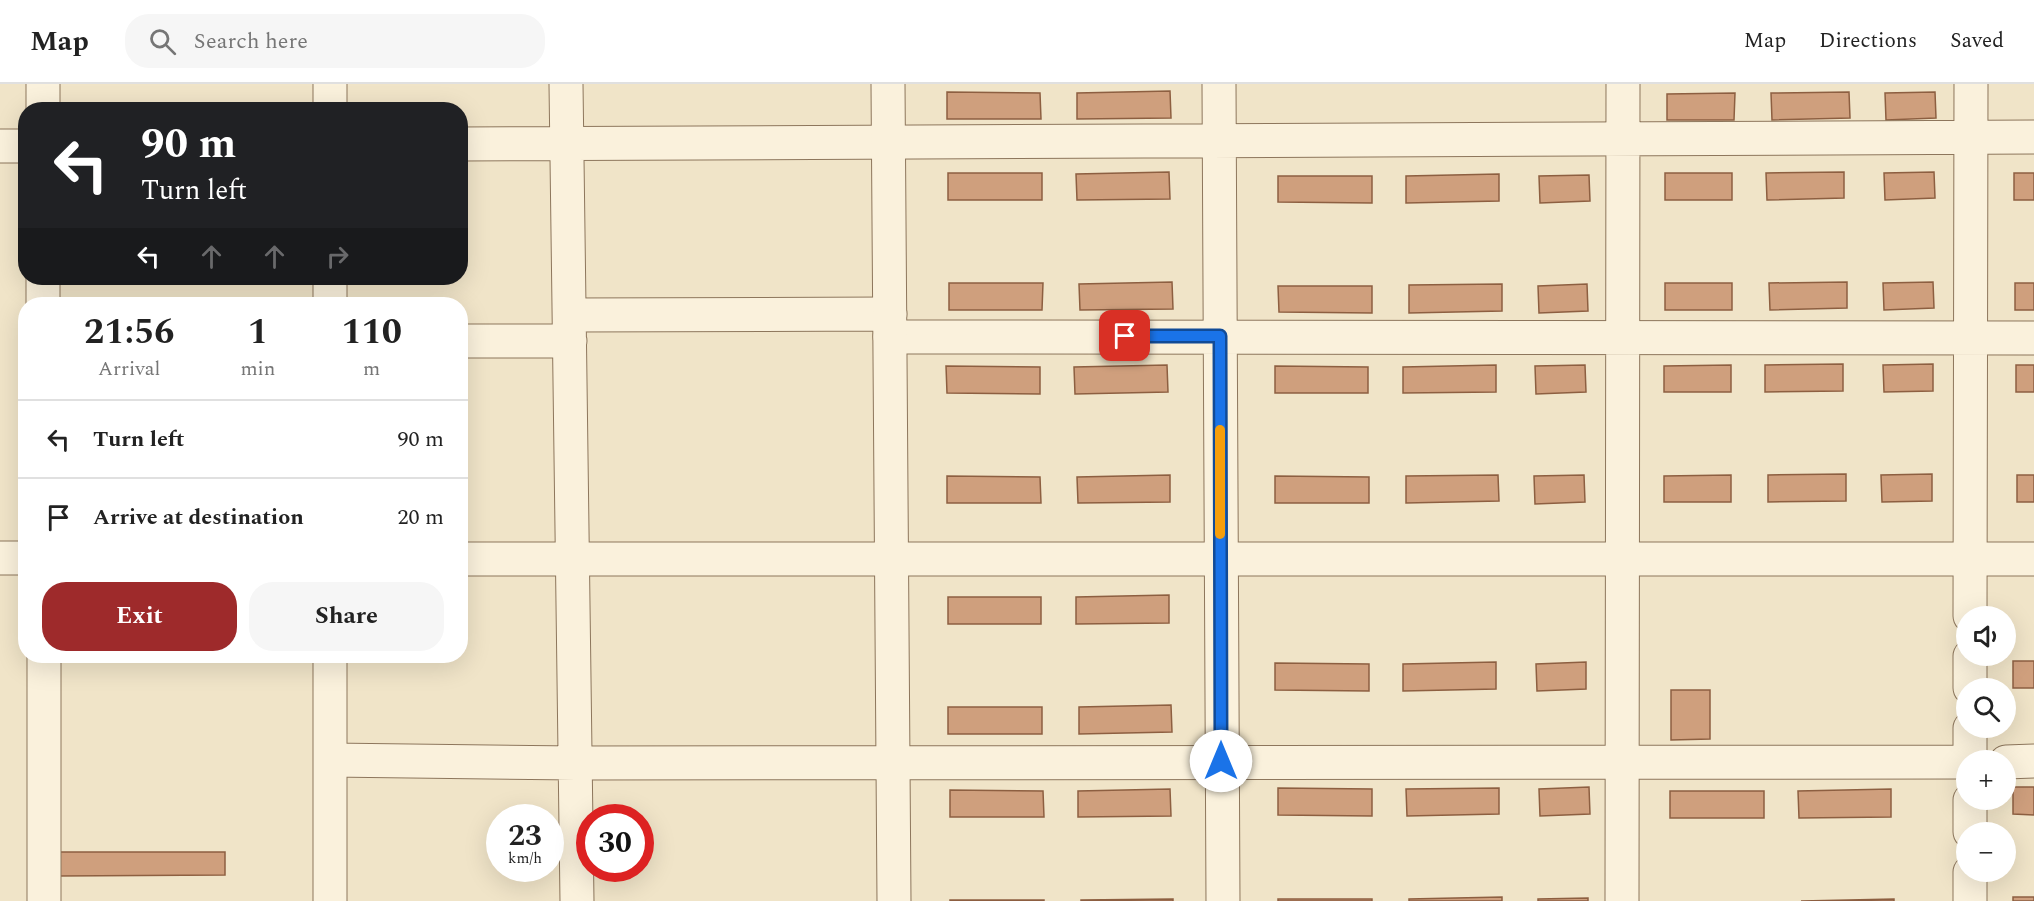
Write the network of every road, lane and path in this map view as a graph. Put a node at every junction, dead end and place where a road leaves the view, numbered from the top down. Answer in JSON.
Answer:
{"nodes":[{"id":1,"x":44,"y":84,"type":"edge"},
{"id":2,"x":330,"y":84,"type":"edge"},
{"id":3,"x":566,"y":84,"type":"edge"},
{"id":4,"x":888,"y":84,"type":"edge"},
{"id":5,"x":1219,"y":84,"type":"edge"},
{"id":6,"x":1623,"y":84,"type":"edge"},
{"id":7,"x":1971,"y":84,"type":"edge"},
{"id":8,"x":44,"y":102,"type":"edge"},
{"id":9,"x":330,"y":102,"type":"edge"},
{"id":10,"x":1971,"y":137,"type":"junction"},
{"id":11,"x":2034,"y":137,"type":"edge"},
{"id":12,"x":1623,"y":139,"type":"junction"},
{"id":13,"x":1219,"y":141,"type":"junction"},
{"id":14,"x":889,"y":142,"type":"junction"},
{"id":15,"x":567,"y":143,"type":"junction"},
{"id":16,"x":468,"y":144,"type":"edge"},
{"id":17,"x":0,"y":146,"type":"edge"},
{"id":18,"x":18,"y":146,"type":"edge"},
{"id":19,"x":890,"y":325,"type":"junction"},
{"id":20,"x":570,"y":328,"type":"junction"},
{"id":21,"x":1220,"y":336,"type":"junction"},
{"id":22,"x":1622,"y":337,"type":"junction"},
{"id":23,"x":1970,"y":338,"type":"junction"},
{"id":24,"x":2034,"y":338,"type":"edge"},
{"id":25,"x":468,"y":340,"type":"edge"},
{"id":26,"x":0,"y":558,"type":"edge"},
{"id":27,"x":18,"y":558,"type":"edge"},
{"id":28,"x":1220,"y":558,"type":"junction"},
{"id":29,"x":1970,"y":558,"type":"junction"},
{"id":30,"x":468,"y":559,"type":"edge"},
{"id":31,"x":573,"y":559,"type":"junction"},
{"id":32,"x":891,"y":559,"type":"junction"},
{"id":33,"x":1622,"y":559,"type":"junction"},
{"id":34,"x":2034,"y":559,"type":"edge"},
{"id":35,"x":1970,"y":606,"type":"edge"},
{"id":36,"x":44,"y":663,"type":"edge"},
{"id":37,"x":330,"y":663,"type":"edge"},
{"id":38,"x":330,"y":760,"type":"junction"},
{"id":39,"x":1221,"y":761,"type":"junction"},
{"id":40,"x":1956,"y":761,"type":"edge"},
{"id":41,"x":2034,"y":761,"type":"edge"},
{"id":42,"x":893,"y":762,"type":"junction"},
{"id":43,"x":2016,"y":762,"type":"edge"},
{"id":44,"x":576,"y":763,"type":"junction"},
{"id":45,"x":1622,"y":763,"type":"junction"},
{"id":46,"x":1970,"y":882,"type":"edge"},
{"id":47,"x":44,"y":901,"type":"edge"},
{"id":48,"x":330,"y":901,"type":"edge"},
{"id":49,"x":577,"y":901,"type":"edge"},
{"id":50,"x":894,"y":901,"type":"edge"},
{"id":51,"x":1223,"y":901,"type":"edge"},
{"id":52,"x":1622,"y":901,"type":"edge"},
{"id":53,"x":1970,"y":901,"type":"edge"}],
"edges":[{"from":1,"to":8,"type":"street"},
{"from":2,"to":9,"type":"street"},
{"from":3,"to":15,"type":"street"},
{"from":4,"to":14,"type":"street"},
{"from":5,"to":13,"type":"street"},
{"from":6,"to":12,"type":"street"},
{"from":7,"to":10,"type":"street"},
{"from":10,"to":11,"type":"street"},
{"from":10,"to":12,"type":"street"},
{"from":10,"to":23,"type":"street"},
{"from":12,"to":13,"type":"street"},
{"from":12,"to":22,"type":"street"},
{"from":13,"to":14,"type":"street"},
{"from":13,"to":21,"type":"street"},
{"from":14,"to":15,"type":"street"},
{"from":14,"to":19,"type":"street"},
{"from":15,"to":16,"type":"street"},
{"from":15,"to":20,"type":"street"},
{"from":17,"to":18,"type":"street"},
{"from":19,"to":20,"type":"street"},
{"from":19,"to":21,"type":"street"},
{"from":19,"to":32,"type":"street"},
{"from":20,"to":25,"type":"street"},
{"from":20,"to":31,"type":"street"},
{"from":21,"to":22,"type":"street"},
{"from":21,"to":28,"type":"street"},
{"from":22,"to":23,"type":"street"},
{"from":22,"to":33,"type":"street"},
{"from":23,"to":24,"type":"street"},
{"from":23,"to":29,"type":"street"},
{"from":26,"to":27,"type":"street"},
{"from":28,"to":32,"type":"street"},
{"from":28,"to":33,"type":"street"},
{"from":28,"to":39,"type":"street"},
{"from":29,"to":33,"type":"street"},
{"from":29,"to":34,"type":"street"},
{"from":29,"to":35,"type":"street"},
{"from":30,"to":31,"type":"street"},
{"from":31,"to":32,"type":"street"},
{"from":31,"to":44,"type":"street"},
{"from":32,"to":42,"type":"street"},
{"from":33,"to":45,"type":"street"},
{"from":36,"to":47,"type":"street"},
{"from":37,"to":38,"type":"street"},
{"from":38,"to":44,"type":"street"},
{"from":38,"to":48,"type":"street"},
{"from":39,"to":42,"type":"street"},
{"from":39,"to":45,"type":"street"},
{"from":39,"to":51,"type":"street"},
{"from":40,"to":45,"type":"street"},
{"from":41,"to":43,"type":"street"},
{"from":42,"to":44,"type":"street"},
{"from":42,"to":50,"type":"street"},
{"from":44,"to":49,"type":"street"},
{"from":45,"to":52,"type":"street"},
{"from":46,"to":53,"type":"street"}]}
